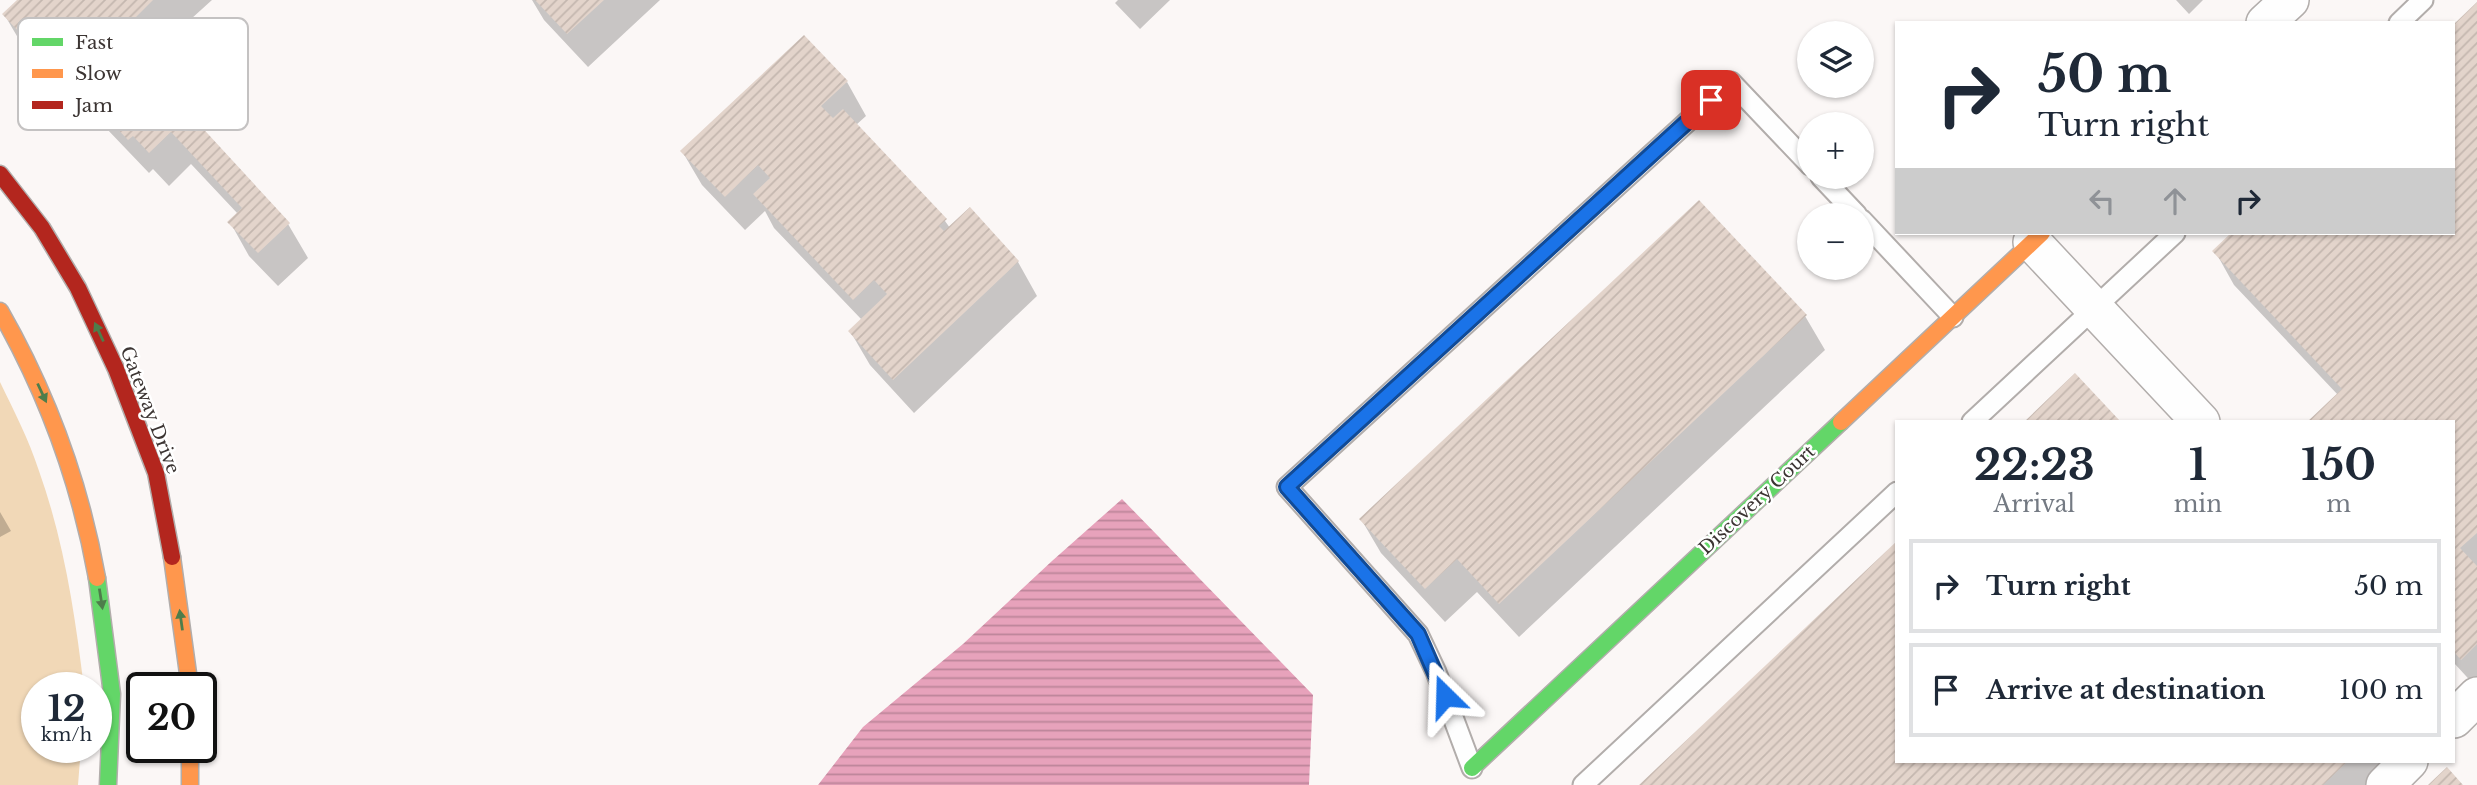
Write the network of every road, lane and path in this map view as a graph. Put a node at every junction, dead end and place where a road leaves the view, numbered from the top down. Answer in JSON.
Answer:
{"nodes":[{"id":1,"x":2290,"y":0,"type":"edge"},
{"id":2,"x":2423,"y":0,"type":"edge"},
{"id":3,"x":2267,"y":21,"type":"edge"},
{"id":4,"x":2401,"y":21,"type":"edge"},
{"id":5,"x":1797,"y":151,"type":"edge"},
{"id":6,"x":0,"y":174,"type":"edge"},
{"id":7,"x":1832,"y":189,"type":"edge"},
{"id":8,"x":1846,"y":203,"type":"edge"},
{"id":9,"x":1874,"y":233,"type":"edge"},
{"id":10,"x":2173,"y":235,"type":"edge"},
{"id":11,"x":2037,"y":238,"type":"edge"},
{"id":12,"x":2094,"y":309,"type":"junction"},
{"id":13,"x":0,"y":311,"type":"edge"},
{"id":14,"x":1953,"y":317,"type":"junction"},
{"id":15,"x":1974,"y":420,"type":"edge"},
{"id":16,"x":2200,"y":420,"type":"edge"},
{"id":17,"x":1895,"y":494,"type":"edge"},
{"id":18,"x":188,"y":672,"type":"edge"},
{"id":19,"x":190,"y":763,"type":"edge"},
{"id":20,"x":2407,"y":763,"type":"edge"},
{"id":21,"x":1472,"y":768,"type":"joint"},
{"id":22,"x":108,"y":785,"type":"edge"},
{"id":23,"x":190,"y":785,"type":"edge"},
{"id":24,"x":1583,"y":785,"type":"edge"},
{"id":25,"x":2385,"y":785,"type":"edge"}],
"edges":[{"from":1,"to":3,"type":"street"},
{"from":2,"to":4,"type":"lane"},
{"from":5,"to":21,"type":"lane"},
{"from":18,"to":6,"type":"street","name":"Gateway Drive","one_way":true},
{"from":7,"to":8,"type":"lane"},
{"from":9,"to":14,"type":"lane"},
{"from":10,"to":12,"type":"lane"},
{"from":11,"to":12,"type":"street"},
{"from":11,"to":14,"type":"street","name":"Discovery Court"},
{"from":12,"to":15,"type":"lane"},
{"from":12,"to":16,"type":"street"},
{"from":13,"to":22,"type":"street","one_way":true},
{"from":14,"to":21,"type":"street","name":"Discovery Court"},
{"from":17,"to":24,"type":"lane"},
{"from":19,"to":23,"type":"street"},
{"from":20,"to":25,"type":"street"}]}
